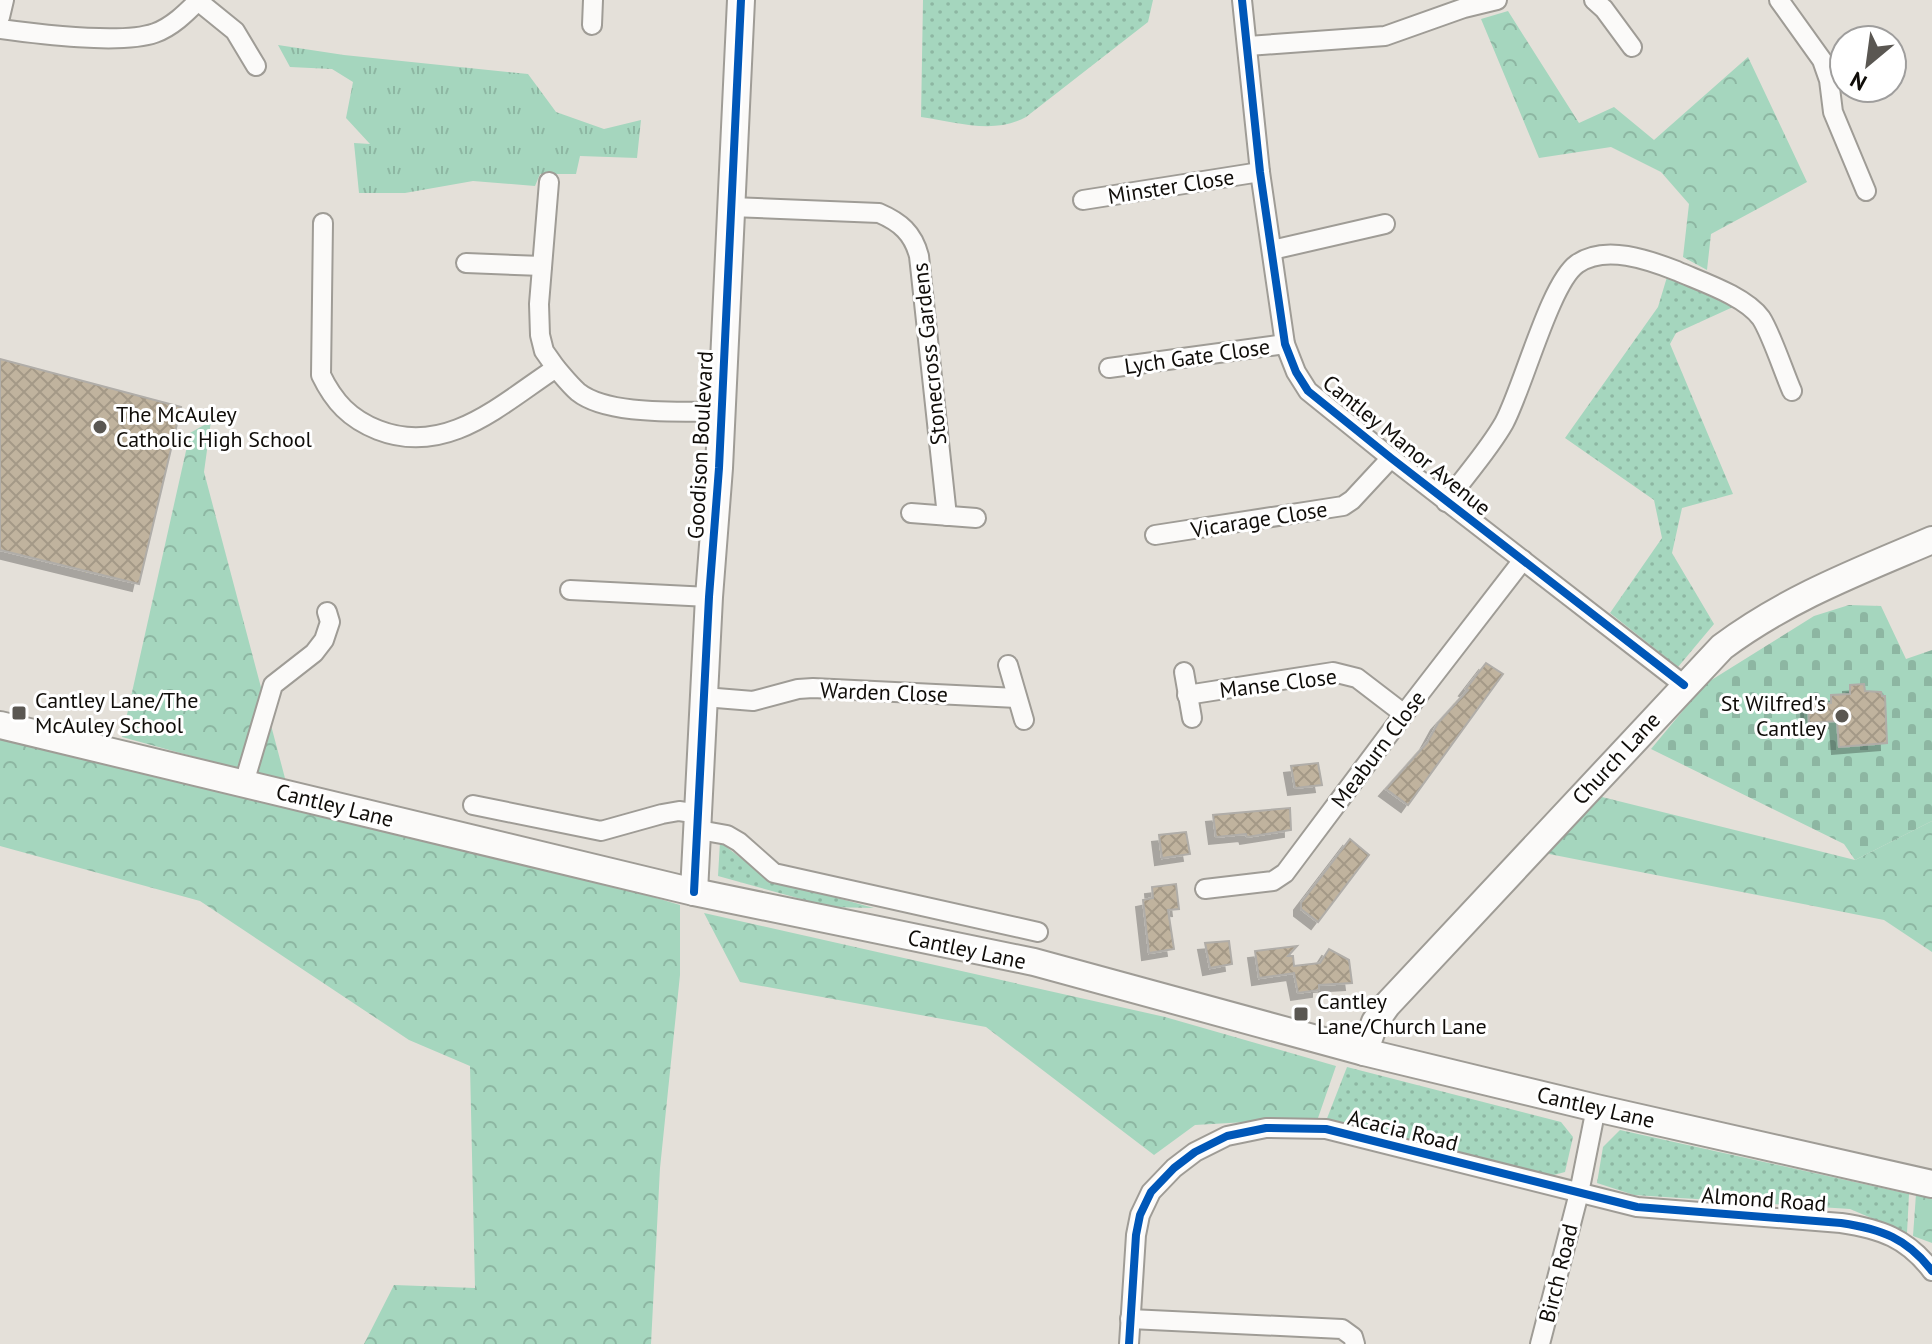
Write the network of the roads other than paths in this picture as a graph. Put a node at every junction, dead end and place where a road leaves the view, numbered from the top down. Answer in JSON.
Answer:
{"nodes":[{"id":1,"x":4,"y":0,"type":"edge"},
{"id":2,"x":593,"y":0,"type":"edge"},
{"id":3,"x":741,"y":0,"type":"edge"},
{"id":4,"x":1242,"y":0,"type":"edge"},
{"id":5,"x":1497,"y":0,"type":"edge"},
{"id":6,"x":1594,"y":0,"type":"edge"},
{"id":7,"x":1779,"y":0,"type":"edge"},
{"id":8,"x":199,"y":1,"type":"edge"},
{"id":9,"x":0,"y":17,"type":"edge"},
{"id":10,"x":592,"y":25,"type":"dead end"},
{"id":11,"x":0,"y":29,"type":"edge"},
{"id":12,"x":1248,"y":46,"type":"junction"},
{"id":13,"x":1632,"y":47,"type":"dead end"},
{"id":14,"x":256,"y":66,"type":"dead end"},
{"id":15,"x":1260,"y":172,"type":"junction"},
{"id":16,"x":549,"y":182,"type":"dead end"},
{"id":17,"x":1866,"y":191,"type":"dead end"},
{"id":18,"x":1083,"y":200,"type":"dead end"},
{"id":19,"x":731,"y":207,"type":"junction"},
{"id":20,"x":323,"y":223,"type":"dead end"},
{"id":21,"x":1385,"y":224,"type":"dead end"},
{"id":22,"x":1272,"y":250,"type":"junction"},
{"id":23,"x":466,"y":263,"type":"dead end"},
{"id":24,"x":542,"y":266,"type":"junction"},
{"id":25,"x":1285,"y":344,"type":"junction"},
{"id":26,"x":556,"y":368,"type":"junction"},
{"id":27,"x":1109,"y":368,"type":"dead end"},
{"id":28,"x":1792,"y":391,"type":"dead end"},
{"id":29,"x":720,"y":412,"type":"junction"},
{"id":30,"x":1391,"y":458,"type":"junction"},
{"id":31,"x":1446,"y":502,"type":"junction"},
{"id":32,"x":911,"y":513,"type":"dead end"},
{"id":33,"x":947,"y":516,"type":"junction"},
{"id":34,"x":976,"y":518,"type":"dead end"},
{"id":35,"x":1155,"y":535,"type":"dead end"},
{"id":36,"x":1932,"y":540,"type":"edge"},
{"id":37,"x":1523,"y":560,"type":"junction"},
{"id":38,"x":570,"y":590,"type":"dead end"},
{"id":39,"x":709,"y":597,"type":"junction"},
{"id":40,"x":327,"y":612,"type":"dead end"},
{"id":41,"x":1008,"y":665,"type":"dead end"},
{"id":42,"x":1184,"y":672,"type":"dead end"},
{"id":43,"x":1684,"y":685,"type":"junction"},
{"id":44,"x":1187,"y":695,"type":"junction"},
{"id":45,"x":704,"y":697,"type":"junction"},
{"id":46,"x":1017,"y":698,"type":"junction"},
{"id":47,"x":1404,"y":714,"type":"junction"},
{"id":48,"x":1192,"y":718,"type":"dead end"},
{"id":49,"x":1024,"y":720,"type":"dead end"},
{"id":50,"x":0,"y":725,"type":"edge"},
{"id":51,"x":244,"y":783,"type":"junction"},
{"id":52,"x":473,"y":805,"type":"dead end"},
{"id":53,"x":699,"y":822,"type":"junction"},
{"id":54,"x":1205,"y":889,"type":"dead end"},
{"id":55,"x":694,"y":892,"type":"junction"},
{"id":56,"x":1038,"y":932,"type":"dead end"},
{"id":57,"x":1364,"y":1052,"type":"junction"},
{"id":58,"x":1596,"y":1108,"type":"junction"},
{"id":59,"x":1932,"y":1184,"type":"edge"},
{"id":60,"x":1579,"y":1193,"type":"junction"},
{"id":61,"x":1932,"y":1271,"type":"edge"},
{"id":62,"x":1130,"y":1319,"type":"junction"},
{"id":63,"x":1293,"y":1334,"type":"edge"},
{"id":64,"x":1129,"y":1344,"type":"edge"},
{"id":65,"x":1355,"y":1344,"type":"edge"},
{"id":66,"x":1540,"y":1344,"type":"edge"}],
"edges":[{"from":1,"to":9,"type":"street"},
{"from":2,"to":10,"type":"street"},
{"from":3,"to":19,"type":"main road","name":"Goodison Boulevard"},
{"from":4,"to":12,"type":"street","name":"Cantley Manor Avenue"},
{"from":5,"to":12,"type":"street"},
{"from":6,"to":13,"type":"street"},
{"from":7,"to":17,"type":"street"},
{"from":8,"to":11,"type":"street"},
{"from":8,"to":14,"type":"street"},
{"from":12,"to":15,"type":"street","name":"Cantley Manor Avenue"},
{"from":15,"to":18,"type":"street","name":"Minster Close"},
{"from":15,"to":22,"type":"street","name":"Cantley Manor Avenue"},
{"from":16,"to":24,"type":"street"},
{"from":19,"to":29,"type":"main road","name":"Goodison Boulevard"},
{"from":19,"to":33,"type":"street","name":"Stonecross Gardens"},
{"from":20,"to":26,"type":"street"},
{"from":21,"to":22,"type":"street"},
{"from":22,"to":25,"type":"street","name":"Cantley Manor Avenue"},
{"from":23,"to":24,"type":"street"},
{"from":24,"to":26,"type":"street"},
{"from":25,"to":27,"type":"street","name":"Lych Gate Close"},
{"from":25,"to":30,"type":"street","name":"Cantley Manor Avenue"},
{"from":26,"to":29,"type":"street"},
{"from":28,"to":31,"type":"street"},
{"from":29,"to":39,"type":"main road","name":"Goodison Boulevard"},
{"from":30,"to":31,"type":"street","name":"Cantley Manor Avenue"},
{"from":30,"to":35,"type":"street","name":"Vicarage Close"},
{"from":31,"to":37,"type":"street","name":"Cantley Manor Avenue"},
{"from":32,"to":33,"type":"street"},
{"from":33,"to":34,"type":"street"},
{"from":36,"to":43,"type":"main road","name":"Church Lane"},
{"from":37,"to":43,"type":"street","name":"Cantley Manor Avenue"},
{"from":37,"to":47,"type":"street","name":"Meaburn Close"},
{"from":38,"to":39,"type":"street"},
{"from":39,"to":45,"type":"main road","name":"Goodison Boulevard"},
{"from":40,"to":51,"type":"street"},
{"from":41,"to":46,"type":"street"},
{"from":42,"to":44,"type":"street","name":"Manse Close"},
{"from":43,"to":57,"type":"main road","name":"Church Lane"},
{"from":44,"to":47,"type":"street","name":"Manse Close"},
{"from":44,"to":48,"type":"street","name":"Manse Close"},
{"from":45,"to":46,"type":"street","name":"Warden Close"},
{"from":45,"to":53,"type":"main road","name":"Goodison Boulevard"},
{"from":46,"to":49,"type":"street"},
{"from":47,"to":54,"type":"street","name":"Meaburn Close"},
{"from":50,"to":51,"type":"main road","name":"Cantley Lane"},
{"from":51,"to":55,"type":"main road","name":"Cantley Lane"},
{"from":52,"to":53,"type":"street","name":"Cantley Lane"},
{"from":53,"to":55,"type":"main road","name":"Goodison Boulevard"},
{"from":53,"to":56,"type":"street","name":"Cantley Lane"},
{"from":55,"to":57,"type":"main road","name":"Cantley Lane"},
{"from":57,"to":58,"type":"main road","name":"Cantley Lane"},
{"from":58,"to":59,"type":"main road","name":"Cantley Lane"},
{"from":58,"to":60,"type":"street","name":"Birch Road"},
{"from":60,"to":61,"type":"street","name":"Almond Road"},
{"from":60,"to":62,"type":"street","name":"Acacia Road"},
{"from":60,"to":66,"type":"street","name":"Birch Road"},
{"from":62,"to":63,"type":"street"},
{"from":62,"to":64,"type":"street","name":"Acacia Road"},
{"from":63,"to":65,"type":"street"}]}
